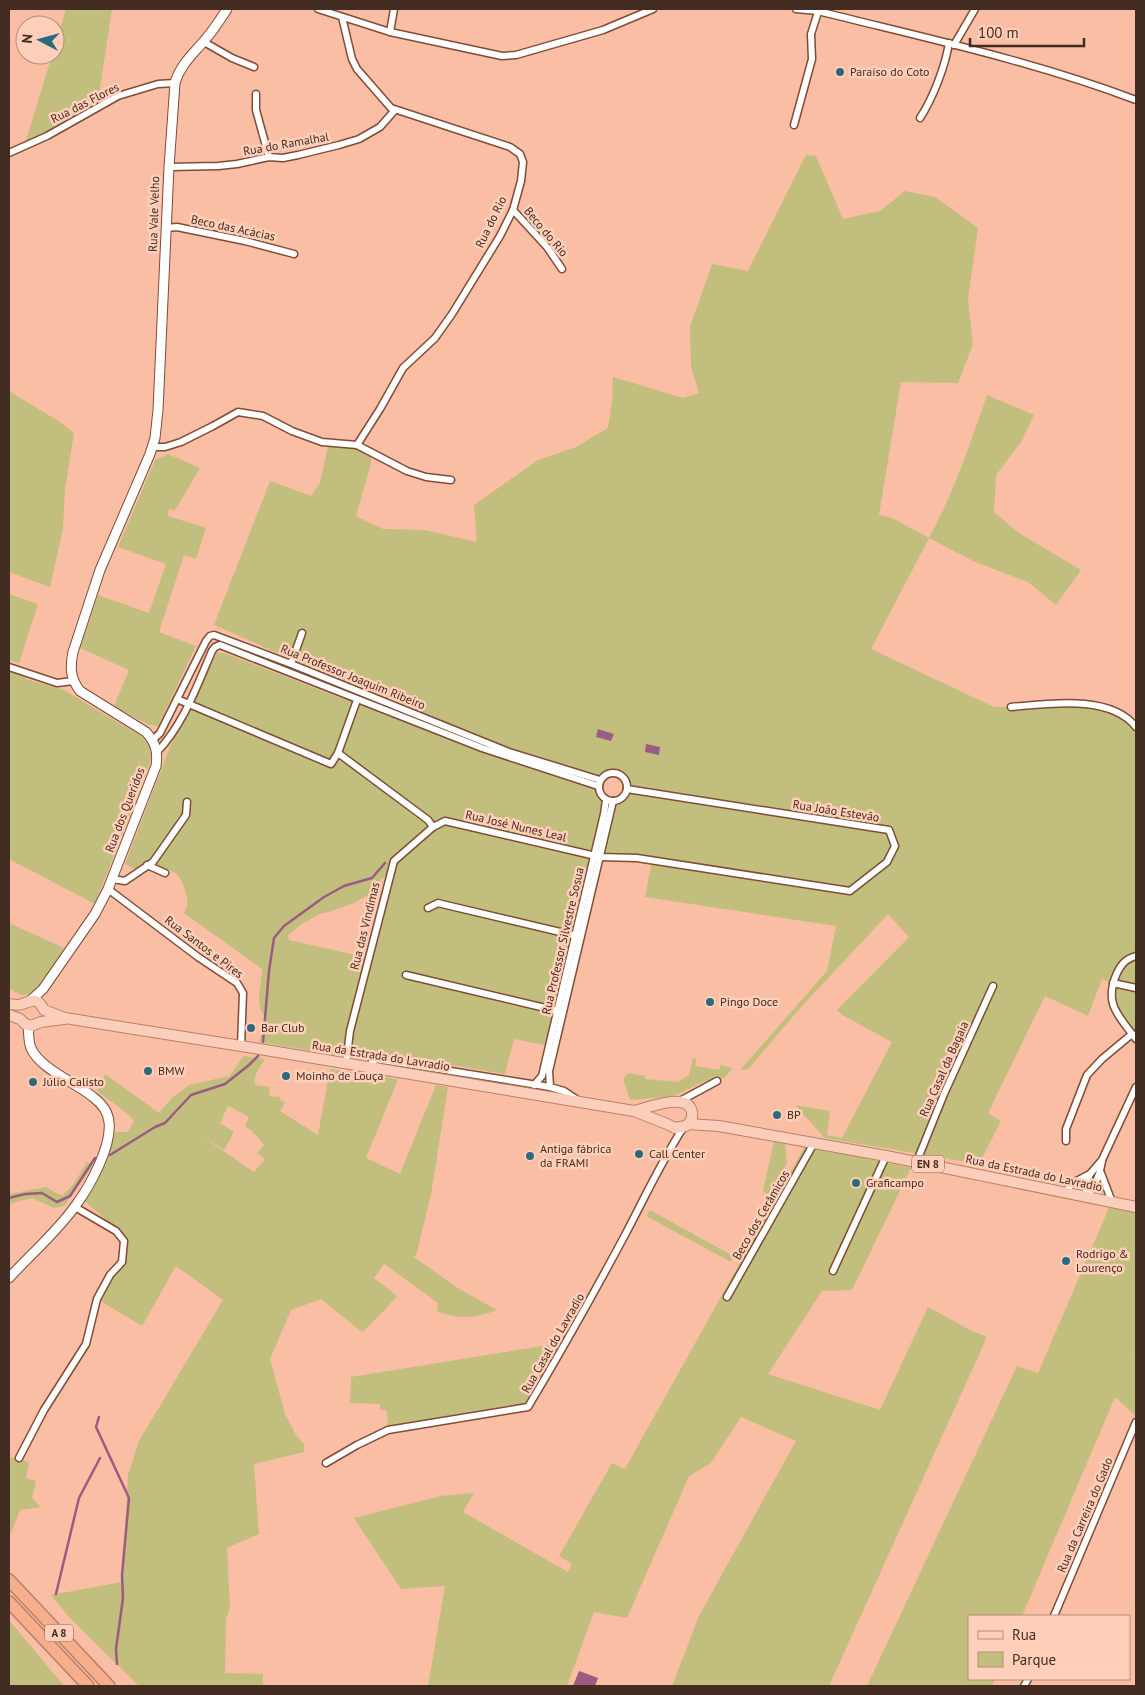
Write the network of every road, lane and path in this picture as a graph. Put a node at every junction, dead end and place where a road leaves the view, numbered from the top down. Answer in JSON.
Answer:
{"nodes":[{"id":1,"x":227,"y":9,"type":"edge"},
{"id":2,"x":318,"y":9,"type":"edge"},
{"id":3,"x":394,"y":9,"type":"edge"},
{"id":4,"x":653,"y":9,"type":"edge"},
{"id":5,"x":796,"y":9,"type":"edge"},
{"id":6,"x":975,"y":9,"type":"edge"},
{"id":7,"x":818,"y":10,"type":"edge"},
{"id":8,"x":342,"y":16,"type":"junction"},
{"id":9,"x":390,"y":32,"type":"junction"},
{"id":10,"x":204,"y":42,"type":"junction"},
{"id":11,"x":952,"y":44,"type":"junction"},
{"id":12,"x":254,"y":67,"type":"dead end"},
{"id":13,"x":174,"y":82,"type":"junction"},
{"id":14,"x":256,"y":94,"type":"dead end"},
{"id":15,"x":1136,"y":100,"type":"edge"},
{"id":16,"x":395,"y":110,"type":"junction"},
{"id":17,"x":920,"y":118,"type":"dead end"},
{"id":18,"x":794,"y":125,"type":"dead end"},
{"id":19,"x":9,"y":153,"type":"edge"},
{"id":20,"x":269,"y":158,"type":"junction"},
{"id":21,"x":169,"y":167,"type":"junction"},
{"id":22,"x":513,"y":210,"type":"junction"},
{"id":23,"x":166,"y":228,"type":"junction"},
{"id":24,"x":294,"y":254,"type":"dead end"},
{"id":25,"x":562,"y":269,"type":"dead end"},
{"id":26,"x":154,"y":442,"type":"junction"},
{"id":27,"x":357,"y":445,"type":"junction"},
{"id":28,"x":451,"y":480,"type":"dead end"},
{"id":29,"x":302,"y":633,"type":"dead end"},
{"id":30,"x":291,"y":664,"type":"junction"},
{"id":31,"x":9,"y":667,"type":"edge"},
{"id":32,"x":186,"y":680,"type":"junction"},
{"id":33,"x":73,"y":681,"type":"junction"},
{"id":34,"x":197,"y":686,"type":"junction"},
{"id":35,"x":177,"y":699,"type":"junction"},
{"id":36,"x":358,"y":700,"type":"junction"},
{"id":37,"x":188,"y":704,"type":"junction"},
{"id":38,"x":1011,"y":707,"type":"dead end"},
{"id":39,"x":1136,"y":728,"type":"edge"},
{"id":40,"x":153,"y":740,"type":"junction"},
{"id":41,"x":157,"y":752,"type":"junction"},
{"id":42,"x":338,"y":753,"type":"junction"},
{"id":43,"x":599,"y":783,"type":"junction"},
{"id":44,"x":627,"y":789,"type":"junction"},
{"id":45,"x":606,"y":800,"type":"junction"},
{"id":46,"x":187,"y":802,"type":"dead end"},
{"id":47,"x":613,"y":802,"type":"junction"},
{"id":48,"x":433,"y":827,"type":"junction"},
{"id":49,"x":597,"y":856,"type":"junction"},
{"id":50,"x":147,"y":866,"type":"junction"},
{"id":51,"x":165,"y":873,"type":"dead end"},
{"id":52,"x":112,"y":878,"type":"junction"},
{"id":53,"x":108,"y":889,"type":"junction"},
{"id":54,"x":428,"y":908,"type":"dead end"},
{"id":55,"x":578,"y":936,"type":"junction"},
{"id":56,"x":1136,"y":956,"type":"edge"},
{"id":57,"x":406,"y":975,"type":"dead end"},
{"id":58,"x":1113,"y":983,"type":"junction"},
{"id":59,"x":992,"y":986,"type":"dead end"},
{"id":60,"x":1136,"y":988,"type":"edge"},
{"id":61,"x":43,"y":989,"type":"junction"},
{"id":62,"x":26,"y":1002,"type":"junction"},
{"id":63,"x":9,"y":1004,"type":"edge"},
{"id":64,"x":42,"y":1007,"type":"junction"},
{"id":65,"x":561,"y":1012,"type":"junction"},
{"id":66,"x":9,"y":1015,"type":"edge"},
{"id":67,"x":65,"y":1018,"type":"junction"},
{"id":68,"x":32,"y":1023,"type":"junction"},
{"id":69,"x":1134,"y":1037,"type":"edge"},
{"id":70,"x":241,"y":1046,"type":"junction"},
{"id":71,"x":346,"y":1063,"type":"junction"},
{"id":72,"x":367,"y":1067,"type":"junction"},
{"id":73,"x":717,"y":1081,"type":"dead end"},
{"id":74,"x":534,"y":1085,"type":"junction"},
{"id":75,"x":550,"y":1087,"type":"junction"},
{"id":76,"x":1136,"y":1087,"type":"edge"},
{"id":77,"x":696,"y":1092,"type":"junction"},
{"id":78,"x":581,"y":1102,"type":"junction"},
{"id":79,"x":676,"y":1102,"type":"junction"},
{"id":80,"x":691,"y":1110,"type":"junction"},
{"id":81,"x":634,"y":1111,"type":"junction"},
{"id":82,"x":669,"y":1125,"type":"junction"},
{"id":83,"x":686,"y":1126,"type":"junction"},
{"id":84,"x":719,"y":1126,"type":"junction"},
{"id":85,"x":1066,"y":1141,"type":"dead end"},
{"id":86,"x":814,"y":1143,"type":"junction"},
{"id":87,"x":672,"y":1145,"type":"junction"},
{"id":88,"x":886,"y":1156,"type":"junction"},
{"id":89,"x":1102,"y":1160,"type":"junction"},
{"id":90,"x":917,"y":1162,"type":"junction"},
{"id":91,"x":1101,"y":1173,"type":"junction"},
{"id":92,"x":1090,"y":1174,"type":"junction"},
{"id":93,"x":1067,"y":1192,"type":"junction"},
{"id":94,"x":1086,"y":1196,"type":"junction"},
{"id":95,"x":1112,"y":1202,"type":"junction"},
{"id":96,"x":75,"y":1207,"type":"junction"},
{"id":97,"x":1136,"y":1207,"type":"edge"},
{"id":98,"x":833,"y":1271,"type":"dead end"},
{"id":99,"x":9,"y":1278,"type":"edge"},
{"id":100,"x":727,"y":1297,"type":"dead end"},
{"id":101,"x":1136,"y":1422,"type":"edge"},
{"id":102,"x":19,"y":1458,"type":"dead end"},
{"id":103,"x":326,"y":1463,"type":"dead end"},
{"id":104,"x":9,"y":1580,"type":"edge"},
{"id":105,"x":9,"y":1602,"type":"edge"},
{"id":106,"x":1054,"y":1615,"type":"edge"},
{"id":107,"x":88,"y":1686,"type":"edge"},
{"id":108,"x":109,"y":1686,"type":"edge"}],
"edges":[{"from":1,"to":10,"type":"street","name":"Rua Vale Velho"},
{"from":2,"to":8,"type":"street"},
{"from":3,"to":9,"type":"street"},
{"from":4,"to":9,"type":"street"},
{"from":5,"to":7,"type":"street"},
{"from":6,"to":11,"type":"street"},
{"from":7,"to":11,"type":"street"},
{"from":7,"to":18,"type":"street"},
{"from":8,"to":9,"type":"street"},
{"from":8,"to":16,"type":"street","name":"Rua do Rio"},
{"from":10,"to":12,"type":"street"},
{"from":10,"to":13,"type":"street","name":"Rua Vale Velho"},
{"from":11,"to":15,"type":"street"},
{"from":11,"to":17,"type":"street"},
{"from":13,"to":19,"type":"street","name":"Rua das Flores"},
{"from":13,"to":21,"type":"street","name":"Rua Vale Velho"},
{"from":14,"to":20,"type":"street"},
{"from":16,"to":20,"type":"street","name":"Rua do Ramalhal"},
{"from":16,"to":22,"type":"street","name":"Rua do Rio"},
{"from":20,"to":21,"type":"street","name":"Rua do Ramalhal"},
{"from":21,"to":23,"type":"street","name":"Rua Vale Velho"},
{"from":22,"to":25,"type":"street","name":"Beco do Rio"},
{"from":22,"to":27,"type":"street","name":"Rua do Rio"},
{"from":23,"to":24,"type":"street","name":"Beco das Acácias"},
{"from":23,"to":26,"type":"street","name":"Rua Vale Velho"},
{"from":26,"to":27,"type":"street"},
{"from":26,"to":33,"type":"street"},
{"from":27,"to":28,"type":"street"},
{"from":29,"to":30,"type":"street"},
{"from":30,"to":32,"type":"street","name":"Rua Professor Joaquim Ribeiro"},
{"from":30,"to":43,"type":"street","name":"Rua Professor Joaquim Ribeiro"},
{"from":31,"to":33,"type":"street"},
{"from":32,"to":34,"type":"street"},
{"from":32,"to":35,"type":"street","name":"Rua Professor Joaquim Ribeiro"},
{"from":33,"to":40,"type":"street"},
{"from":34,"to":36,"type":"street","name":"Rua Professor Joaquim Ribeiro"},
{"from":34,"to":37,"type":"street","name":"Rua Professor Joaquim Ribeiro"},
{"from":35,"to":37,"type":"street"},
{"from":35,"to":40,"type":"street","name":"Rua Professor Joaquim Ribeiro"},
{"from":36,"to":42,"type":"street"},
{"from":36,"to":43,"type":"street","name":"Rua Professor Joaquim Ribeiro"},
{"from":37,"to":41,"type":"street","name":"Rua Professor Joaquim Ribeiro"},
{"from":37,"to":42,"type":"street"},
{"from":38,"to":39,"type":"street"},
{"from":40,"to":41,"type":"street"},
{"from":41,"to":52,"type":"street","name":"Rua dos Queridos"},
{"from":42,"to":48,"type":"street"},
{"from":43,"to":44,"type":"street"},
{"from":43,"to":45,"type":"street"},
{"from":44,"to":47,"type":"street"},
{"from":44,"to":49,"type":"street","name":"Rua João Estevão"},
{"from":45,"to":47,"type":"street"},
{"from":45,"to":49,"type":"street","name":"Rua Professor Silvestre Sosua"},
{"from":46,"to":50,"type":"street"},
{"from":47,"to":49,"type":"street","name":"Rua Professor Silvestre Sosua"},
{"from":48,"to":49,"type":"street","name":"Rua José Nunes Leal"},
{"from":48,"to":71,"type":"street","name":"Rua das Vindimas"},
{"from":49,"to":55,"type":"street","name":"Rua Professor Silvestre Sosua"},
{"from":50,"to":51,"type":"street"},
{"from":50,"to":52,"type":"street"},
{"from":52,"to":53,"type":"street","name":"Rua dos Queridos"},
{"from":53,"to":61,"type":"street","name":"Rua dos Queridos"},
{"from":53,"to":70,"type":"street","name":"Rua Santos e Pires"},
{"from":54,"to":55,"type":"street"},
{"from":55,"to":65,"type":"street","name":"Rua Professor Silvestre Sosua"},
{"from":56,"to":58,"type":"street"},
{"from":57,"to":65,"type":"street"},
{"from":58,"to":60,"type":"street"},
{"from":58,"to":69,"type":"street"},
{"from":59,"to":90,"type":"street","name":"Rua Casal da Bagaia"},
{"from":61,"to":62,"type":"street","name":"Rua dos Queridos"},
{"from":61,"to":64,"type":"street","name":"Rua dos Queridos"},
{"from":62,"to":63,"type":"main road","name":"Rua da Estrada do Lavradio","number":"EN 8"},
{"from":62,"to":64,"type":"main road","name":"Rua da Estrada do Lavradio","number":"EN 8"},
{"from":62,"to":68,"type":"main road"},
{"from":64,"to":67,"type":"main road","name":"Rua da Estrada do Lavradio","number":"EN 8"},
{"from":64,"to":68,"type":"main road"},
{"from":65,"to":74,"type":"street","name":"Rua Professor Silvestre Sosua"},
{"from":65,"to":75,"type":"street","name":"Rua Professor Silvestre Sosua"},
{"from":66,"to":68,"type":"main road","name":"Rua da Estrada do Lavradio","number":"EN 8"},
{"from":67,"to":68,"type":"main road","name":"Rua da Estrada do Lavradio","number":"EN 8"},
{"from":67,"to":70,"type":"main road","name":"Rua da Estrada do Lavradio","number":"EN 8"},
{"from":68,"to":96,"type":"street"},
{"from":69,"to":85,"type":"street"},
{"from":70,"to":71,"type":"main road","name":"Rua da Estrada do Lavradio","number":"EN 8"},
{"from":71,"to":72,"type":"main road","name":"Rua da Estrada do Lavradio","number":"EN 8"},
{"from":72,"to":74,"type":"street"},
{"from":72,"to":78,"type":"main road","name":"Rua da Estrada do Lavradio","number":"EN 8"},
{"from":73,"to":77,"type":"street"},
{"from":74,"to":75,"type":"street"},
{"from":75,"to":78,"type":"street"},
{"from":76,"to":89,"type":"street"},
{"from":77,"to":79,"type":"street"},
{"from":77,"to":80,"type":"street"},
{"from":78,"to":81,"type":"main road","name":"Rua da Estrada do Lavradio","number":"EN 8"},
{"from":79,"to":80,"type":"main road","number":"EN 8"},
{"from":79,"to":81,"type":"main road","name":"Rua da Estrada do Lavradio","number":"EN 8"},
{"from":79,"to":82,"type":"main road"},
{"from":80,"to":83,"type":"main road"},
{"from":80,"to":84,"type":"main road","name":"Rua da Estrada do Lavradio","number":"EN 8"},
{"from":81,"to":82,"type":"main road","name":"Rua da Estrada do Lavradio","number":"EN 8"},
{"from":82,"to":83,"type":"main road","number":"EN 8"},
{"from":82,"to":87,"type":"street"},
{"from":83,"to":84,"type":"main road","name":"Rua da Estrada do Lavradio","number":"EN 8"},
{"from":83,"to":87,"type":"street","name":"Rua Casal do Lavradio"},
{"from":84,"to":86,"type":"main road","name":"Rua da Estrada do Lavradio","number":"EN 8"},
{"from":86,"to":88,"type":"main road","name":"Rua da Estrada do Lavradio","number":"EN 8"},
{"from":86,"to":100,"type":"street","name":"Beco dos Cerâmicos"},
{"from":87,"to":103,"type":"street","name":"Rua Casal do Lavradio"},
{"from":88,"to":90,"type":"main road","name":"Rua da Estrada do Lavradio","number":"EN 8"},
{"from":88,"to":98,"type":"street"},
{"from":89,"to":91,"type":"street"},
{"from":89,"to":92,"type":"street"},
{"from":90,"to":93,"type":"main road","name":"Rua da Estrada do Lavradio","number":"EN 8"},
{"from":91,"to":94,"type":"street"},
{"from":91,"to":95,"type":"street"},
{"from":92,"to":93,"type":"street"},
{"from":92,"to":94,"type":"street"},
{"from":93,"to":94,"type":"main road","name":"Rua da Estrada do Lavradio","number":"EN 8"},
{"from":94,"to":95,"type":"main road","name":"Rua da Estrada do Lavradio","number":"EN 8"},
{"from":95,"to":97,"type":"main road","name":"Rua da Estrada do Lavradio","number":"EN 8"},
{"from":96,"to":99,"type":"street"},
{"from":96,"to":102,"type":"street"},
{"from":101,"to":106,"type":"street","name":"Rua da Carreira do Gado"},
{"from":104,"to":108,"type":"highway","number":"A 8"},
{"from":105,"to":107,"type":"highway","number":"A 8"}]}
